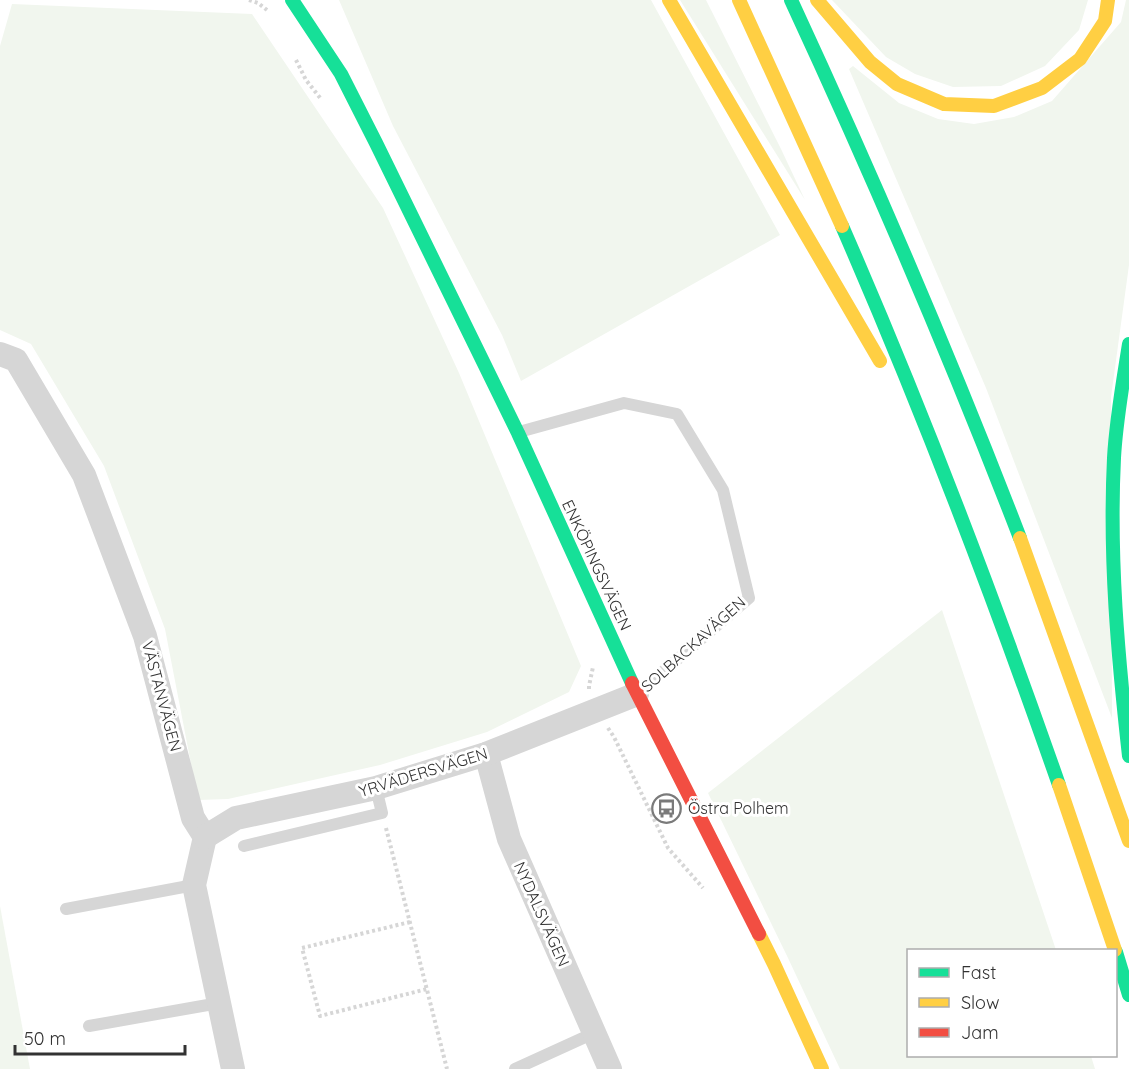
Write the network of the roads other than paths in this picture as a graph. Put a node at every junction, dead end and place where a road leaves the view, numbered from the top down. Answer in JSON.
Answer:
{"nodes":[{"id":1,"x":292,"y":0,"type":"edge"},
{"id":2,"x":669,"y":0,"type":"edge"},
{"id":3,"x":740,"y":0,"type":"edge"},
{"id":4,"x":791,"y":0,"type":"edge"},
{"id":5,"x":817,"y":0,"type":"edge"},
{"id":6,"x":1108,"y":0,"type":"edge"},
{"id":7,"x":320,"y":18,"type":"dead end"},
{"id":8,"x":341,"y":74,"type":"junction"},
{"id":9,"x":1129,"y":344,"type":"edge"},
{"id":10,"x":0,"y":354,"type":"edge"},
{"id":11,"x":518,"y":433,"type":"junction"},
{"id":12,"x":939,"y":458,"type":"junction"},
{"id":13,"x":637,"y":694,"type":"junction"},
{"id":14,"x":486,"y":754,"type":"junction"},
{"id":15,"x":1129,"y":756,"type":"edge"},
{"id":16,"x":376,"y":788,"type":"junction"},
{"id":17,"x":205,"y":837,"type":"junction"},
{"id":18,"x":1129,"y":841,"type":"edge"},
{"id":19,"x":244,"y":846,"type":"dead end"},
{"id":20,"x":194,"y":885,"type":"junction"},
{"id":21,"x":66,"y":909,"type":"dead end"},
{"id":22,"x":1114,"y":949,"type":"edge"},
{"id":23,"x":1117,"y":957,"type":"edge"},
{"id":24,"x":1129,"y":995,"type":"edge"},
{"id":25,"x":219,"y":1003,"type":"junction"},
{"id":26,"x":89,"y":1026,"type":"dead end"},
{"id":27,"x":594,"y":1033,"type":"junction"},
{"id":28,"x":233,"y":1069,"type":"edge"},
{"id":29,"x":515,"y":1069,"type":"edge"},
{"id":30,"x":610,"y":1069,"type":"edge"},
{"id":31,"x":822,"y":1069,"type":"edge"}],
"edges":[{"from":1,"to":8,"type":"main road","name":"ENKÖPINGSVÄGEN"},
{"from":2,"to":12,"type":"main road"},
{"from":3,"to":12,"type":"main road"},
{"from":4,"to":18,"type":"main road"},
{"from":5,"to":6,"type":"main road"},
{"from":7,"to":8,"type":"main road","name":"ENKÖPINGSVÄGEN"},
{"from":8,"to":11,"type":"main road","name":"ENKÖPINGSVÄGEN"},
{"from":9,"to":15,"type":"main road"},
{"from":10,"to":17,"type":"street","name":"VÄSTANVÄGEN"},
{"from":11,"to":13,"type":"main road","name":"ENKÖPINGSVÄGEN"},
{"from":11,"to":13,"type":"lane","name":"SOLBACKAVÄGEN"},
{"from":12,"to":22,"type":"main road"},
{"from":13,"to":14,"type":"street","name":"YRVÄDERSVÄGEN"},
{"from":13,"to":31,"type":"main road","name":"ENKÖPINGSVÄGEN"},
{"from":14,"to":16,"type":"street","name":"YRVÄDERSVÄGEN"},
{"from":14,"to":27,"type":"street","name":"NYDALSVÄGEN"},
{"from":16,"to":17,"type":"street","name":"YRVÄDERSVÄGEN"},
{"from":16,"to":19,"type":"lane"},
{"from":17,"to":20,"type":"street"},
{"from":20,"to":21,"type":"lane"},
{"from":20,"to":25,"type":"street"},
{"from":23,"to":24,"type":"main road"},
{"from":25,"to":26,"type":"lane"},
{"from":25,"to":28,"type":"street"},
{"from":27,"to":29,"type":"lane"},
{"from":27,"to":30,"type":"street","name":"NYDALSVÄGEN"}]}
